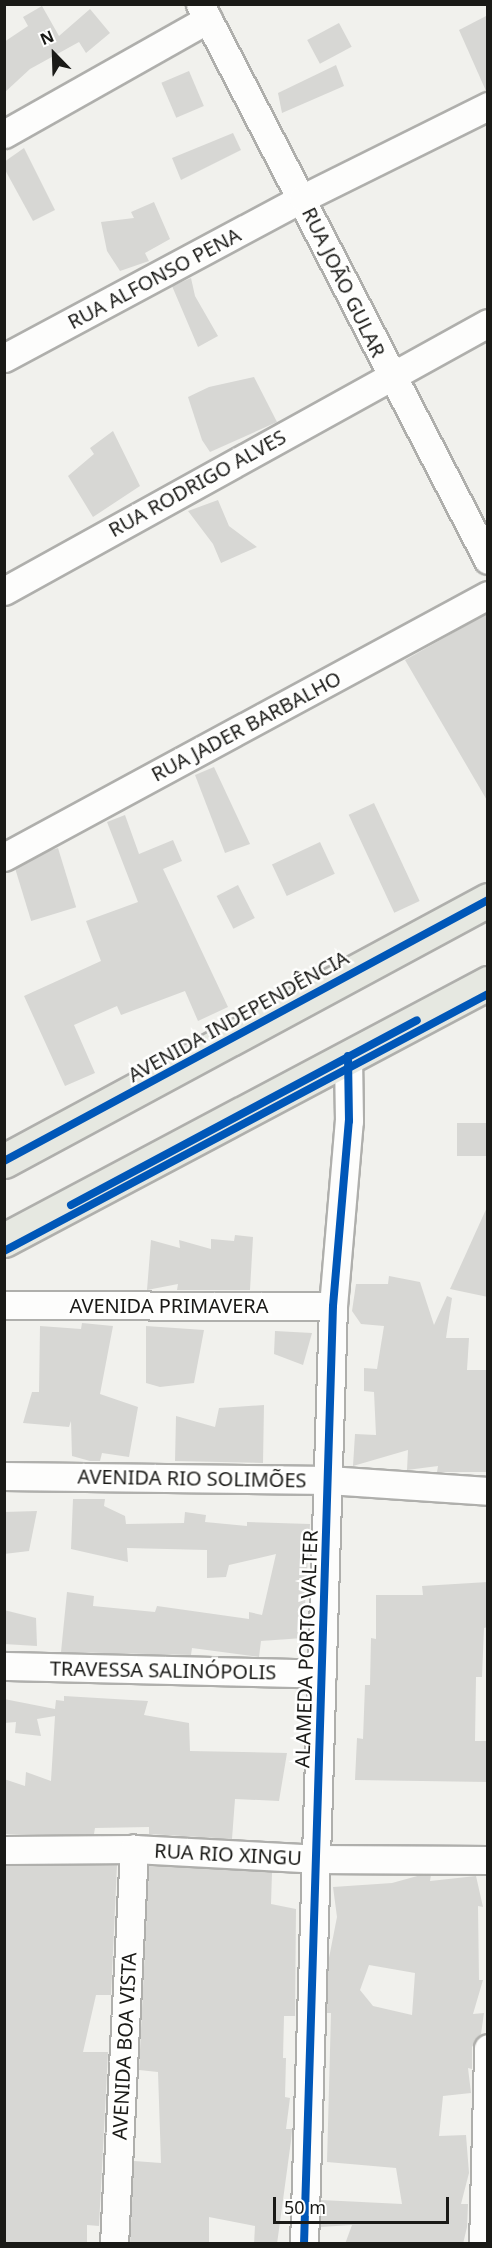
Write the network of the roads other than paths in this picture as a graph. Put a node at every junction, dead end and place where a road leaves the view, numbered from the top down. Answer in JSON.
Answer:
{"nodes":[{"id":1,"x":204,"y":12,"type":"edge"},
{"id":2,"x":488,"y":106,"type":"edge"},
{"id":3,"x":4,"y":134,"type":"edge"},
{"id":4,"x":303,"y":198,"type":"junction"},
{"id":5,"x":488,"y":323,"type":"edge"},
{"id":6,"x":4,"y":358,"type":"edge"},
{"id":7,"x":389,"y":374,"type":"junction"},
{"id":8,"x":488,"y":560,"type":"edge"},
{"id":9,"x":4,"y":591,"type":"edge"},
{"id":10,"x":488,"y":595,"type":"edge"},
{"id":11,"x":4,"y":856,"type":"edge"},
{"id":12,"x":488,"y":900,"type":"edge"},
{"id":13,"x":488,"y":983,"type":"edge"},
{"id":14,"x":348,"y":1056,"type":"junction"},
{"id":15,"x":4,"y":1161,"type":"edge"},
{"id":16,"x":4,"y":1240,"type":"edge"},
{"id":17,"x":4,"y":1305,"type":"edge"},
{"id":18,"x":333,"y":1306,"type":"junction"},
{"id":19,"x":4,"y":1476,"type":"edge"},
{"id":20,"x":328,"y":1480,"type":"junction"},
{"id":21,"x":488,"y":1491,"type":"edge"},
{"id":22,"x":4,"y":1666,"type":"edge"},
{"id":23,"x":322,"y":1674,"type":"junction"},
{"id":24,"x":134,"y":1849,"type":"junction"},
{"id":25,"x":4,"y":1850,"type":"edge"},
{"id":26,"x":316,"y":1858,"type":"junction"},
{"id":27,"x":488,"y":1860,"type":"edge"},
{"id":28,"x":488,"y":2048,"type":"edge"},
{"id":29,"x":114,"y":2244,"type":"edge"},
{"id":30,"x":304,"y":2244,"type":"edge"},
{"id":31,"x":483,"y":2244,"type":"edge"}],
"edges":[{"from":1,"to":3,"type":"street"},
{"from":1,"to":4,"type":"street","name":"RUA JOÃO GULAR"},
{"from":2,"to":4,"type":"street","name":"RUA ALFONSO PENA"},
{"from":4,"to":6,"type":"street","name":"RUA ALFONSO PENA"},
{"from":4,"to":7,"type":"street","name":"RUA JOÃO GULAR"},
{"from":5,"to":7,"type":"street","name":"RUA RODRIGO ALVES"},
{"from":7,"to":8,"type":"street","name":"RUA JOÃO GULAR"},
{"from":7,"to":9,"type":"street","name":"RUA RODRIGO ALVES"},
{"from":10,"to":11,"type":"street","name":"RUA JADER BARBALHO"},
{"from":12,"to":15,"type":"main road","name":"AVENIDA INDEPENDÊNCIA"},
{"from":13,"to":14,"type":"main road"},
{"from":14,"to":16,"type":"main road"},
{"from":14,"to":18,"type":"street","name":"ALAMEDA PORTO VALTER"},
{"from":17,"to":18,"type":"street","name":"AVENIDA PRIMAVERA"},
{"from":18,"to":20,"type":"street","name":"ALAMEDA PORTO VALTER"},
{"from":19,"to":20,"type":"street","name":"AVENIDA RIO SOLIMÕES"},
{"from":20,"to":21,"type":"street","name":"AVENIDA RIO SOLIMÕES"},
{"from":20,"to":23,"type":"street","name":"ALAMEDA PORTO VALTER"},
{"from":22,"to":23,"type":"street","name":"TRAVESSA SALINÓPOLIS"},
{"from":23,"to":26,"type":"street","name":"ALAMEDA PORTO VALTER"},
{"from":24,"to":25,"type":"street","name":"RUA RIO XINGU"},
{"from":24,"to":26,"type":"street","name":"RUA RIO XINGU"},
{"from":24,"to":29,"type":"street","name":"AVENIDA BOA VISTA"},
{"from":26,"to":27,"type":"street","name":"RUA RIO XINGU"},
{"from":26,"to":30,"type":"street","name":"ALAMEDA PORTO VALTER"},
{"from":28,"to":31,"type":"street"}]}
